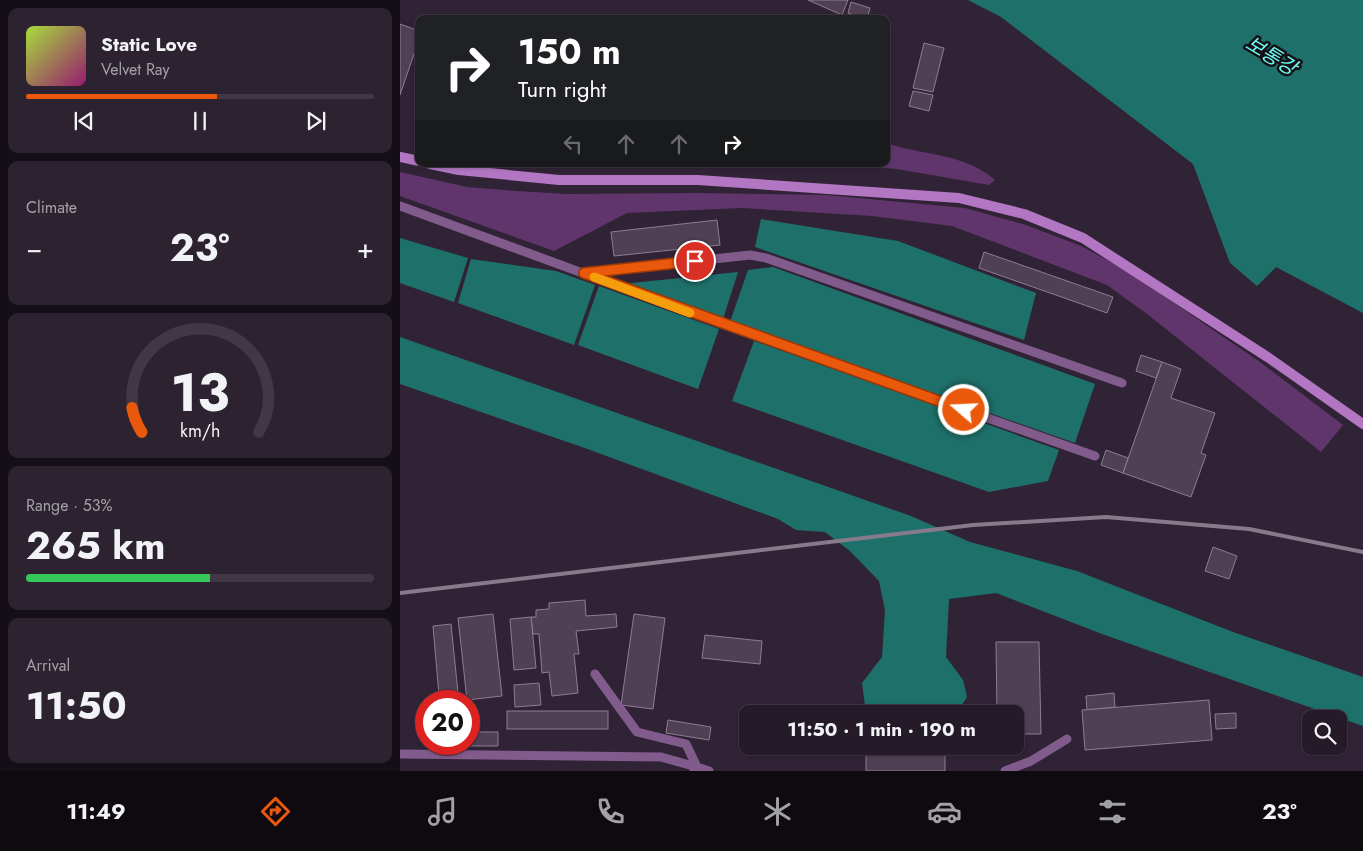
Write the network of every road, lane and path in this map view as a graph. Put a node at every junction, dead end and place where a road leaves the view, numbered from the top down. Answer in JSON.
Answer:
{"nodes":[{"id":1,"x":400,"y":158,"type":"edge"},
{"id":2,"x":415,"y":160,"type":"edge"},
{"id":3,"x":444,"y":167,"type":"edge"},
{"id":4,"x":400,"y":206,"type":"edge"},
{"id":5,"x":584,"y":273,"type":"junction"},
{"id":6,"x":1122,"y":383,"type":"dead end"},
{"id":7,"x":1363,"y":424,"type":"edge"},
{"id":8,"x":1095,"y":456,"type":"dead end"},
{"id":9,"x":595,"y":674,"type":"dead end"},
{"id":10,"x":1067,"y":739,"type":"dead end"},
{"id":11,"x":400,"y":754,"type":"edge"},
{"id":12,"x":695,"y":769,"type":"edge"},
{"id":13,"x":710,"y":771,"type":"edge"},
{"id":14,"x":1005,"y":771,"type":"edge"}],
"edges":[{"from":1,"to":2,"type":"main road"},
{"from":3,"to":7,"type":"main road"},
{"from":4,"to":5,"type":"lane"},
{"from":5,"to":6,"type":"lane"},
{"from":5,"to":8,"type":"lane"},
{"from":9,"to":12,"type":"lane"},
{"from":10,"to":14,"type":"lane"},
{"from":11,"to":12,"type":"lane"},
{"from":12,"to":13,"type":"lane"}]}
